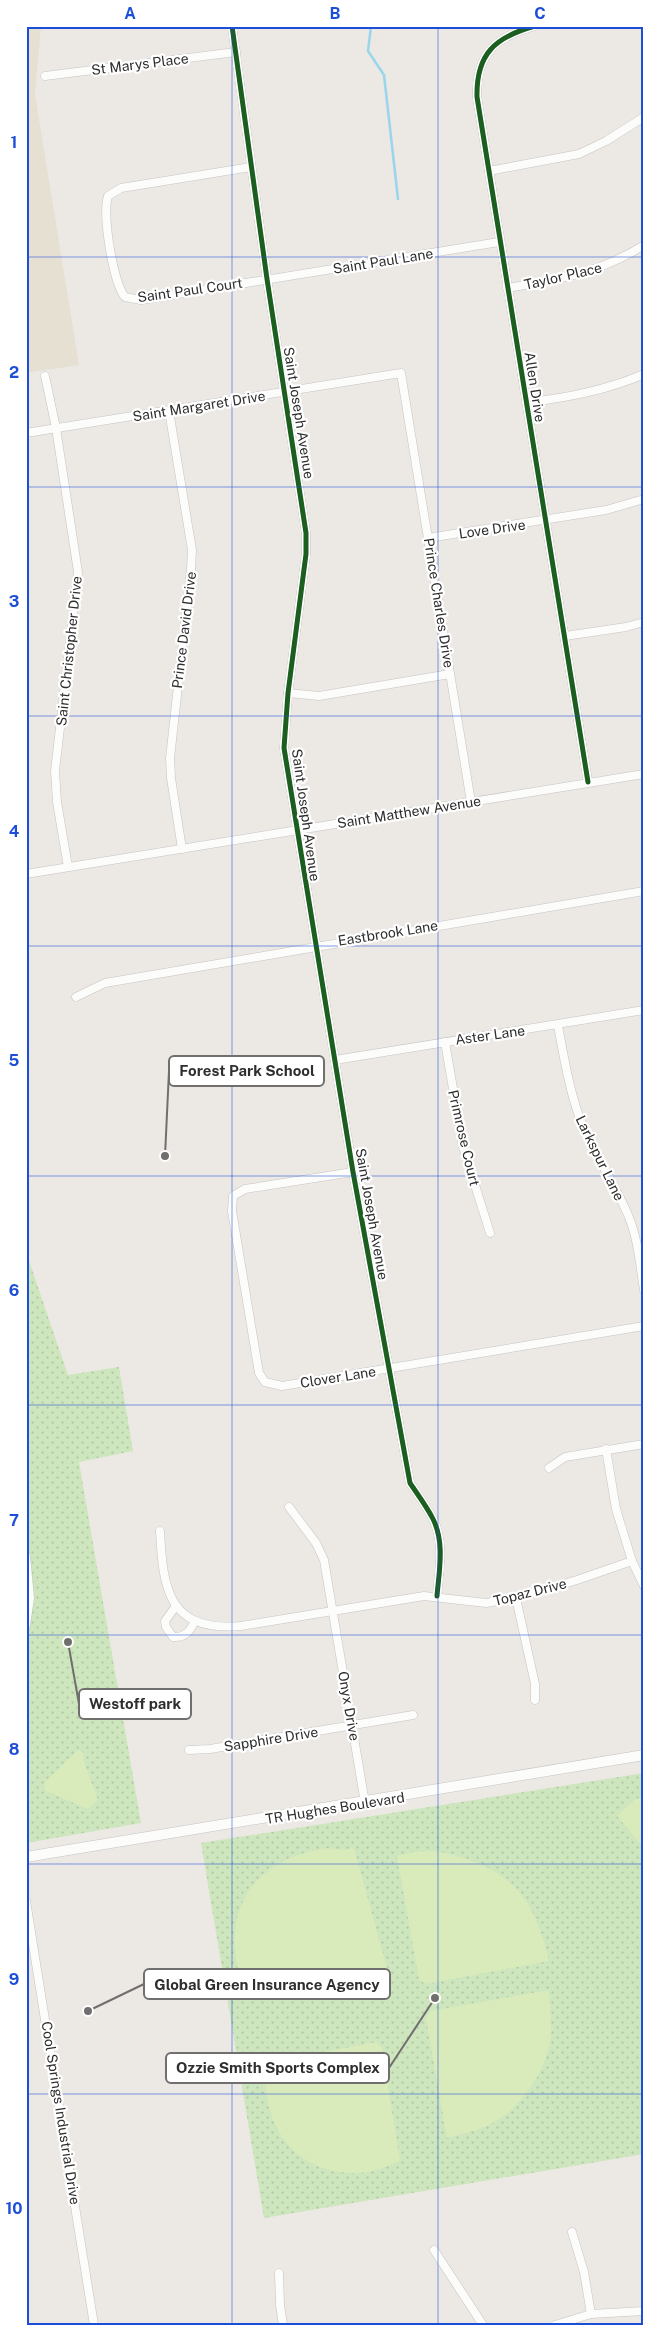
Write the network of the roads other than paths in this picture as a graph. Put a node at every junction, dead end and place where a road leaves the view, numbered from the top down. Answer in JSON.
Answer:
{"nodes":[{"id":1,"x":232,"y":26,"type":"edge"},
{"id":2,"x":535,"y":26,"type":"edge"},
{"id":3,"x":236,"y":52,"type":"junction"},
{"id":4,"x":45,"y":76,"type":"dead end"},
{"id":5,"x":644,"y":116,"type":"edge"},
{"id":6,"x":251,"y":167,"type":"junction"},
{"id":7,"x":489,"y":171,"type":"junction"},
{"id":8,"x":499,"y":242,"type":"junction"},
{"id":9,"x":644,"y":245,"type":"edge"},
{"id":10,"x":267,"y":279,"type":"junction"},
{"id":11,"x":507,"y":288,"type":"junction"},
{"id":12,"x":644,"y":374,"type":"edge"},
{"id":13,"x":46,"y":376,"type":"dead end"},
{"id":14,"x":284,"y":392,"type":"junction"},
{"id":15,"x":407,"y":403,"type":"joint"},
{"id":16,"x":526,"y":403,"type":"junction"},
{"id":17,"x":169,"y":411,"type":"junction"},
{"id":18,"x":56,"y":428,"type":"junction"},
{"id":19,"x":26,"y":433,"type":"edge"},
{"id":20,"x":644,"y":499,"type":"edge"},
{"id":21,"x":545,"y":521,"type":"junction"},
{"id":22,"x":428,"y":538,"type":"junction"},
{"id":23,"x":644,"y":622,"type":"edge"},
{"id":24,"x":565,"y":636,"type":"junction"},
{"id":25,"x":450,"y":674,"type":"junction"},
{"id":26,"x":288,"y":693,"type":"junction"},
{"id":27,"x":644,"y":774,"type":"edge"},
{"id":28,"x":588,"y":782,"type":"junction"},
{"id":29,"x":471,"y":802,"type":"junction"},
{"id":30,"x":296,"y":831,"type":"junction"},
{"id":31,"x":182,"y":849,"type":"junction"},
{"id":32,"x":68,"y":867,"type":"junction"},
{"id":33,"x":26,"y":874,"type":"edge"},
{"id":34,"x":644,"y":891,"type":"edge"},
{"id":35,"x":315,"y":945,"type":"junction"},
{"id":36,"x":76,"y":996,"type":"dead end"},
{"id":37,"x":644,"y":1010,"type":"edge"},
{"id":38,"x":558,"y":1026,"type":"junction"},
{"id":39,"x":445,"y":1042,"type":"junction"},
{"id":40,"x":336,"y":1060,"type":"junction"},
{"id":41,"x":353,"y":1172,"type":"junction"},
{"id":42,"x":490,"y":1234,"type":"dead end"},
{"id":43,"x":644,"y":1290,"type":"edge"},
{"id":44,"x":644,"y":1326,"type":"edge"},
{"id":45,"x":388,"y":1369,"type":"junction"},
{"id":46,"x":644,"y":1444,"type":"edge"},
{"id":47,"x":606,"y":1449,"type":"junction"},
{"id":48,"x":549,"y":1468,"type":"dead end"},
{"id":49,"x":288,"y":1507,"type":"dead end"},
{"id":50,"x":160,"y":1532,"type":"dead end"},
{"id":51,"x":26,"y":1556,"type":"edge"},
{"id":52,"x":632,"y":1561,"type":"junction"},
{"id":53,"x":644,"y":1586,"type":"edge"},
{"id":54,"x":437,"y":1596,"type":"junction"},
{"id":55,"x":516,"y":1598,"type":"junction"},
{"id":56,"x":176,"y":1606,"type":"junction"},
{"id":57,"x":332,"y":1609,"type":"junction"},
{"id":58,"x":195,"y":1621,"type":"junction"},
{"id":59,"x":26,"y":1625,"type":"edge"},
{"id":60,"x":534,"y":1700,"type":"dead end"},
{"id":61,"x":412,"y":1715,"type":"dead end"},
{"id":62,"x":352,"y":1726,"type":"junction"},
{"id":63,"x":190,"y":1750,"type":"dead end"},
{"id":64,"x":644,"y":1755,"type":"edge"},
{"id":65,"x":365,"y":1803,"type":"junction"},
{"id":66,"x":26,"y":1857,"type":"edge"},
{"id":67,"x":26,"y":1901,"type":"edge"},
{"id":68,"x":572,"y":2232,"type":"dead end"},
{"id":69,"x":434,"y":2250,"type":"dead end"},
{"id":70,"x":279,"y":2273,"type":"dead end"},
{"id":71,"x":644,"y":2311,"type":"edge"},
{"id":72,"x":591,"y":2314,"type":"junction"},
{"id":73,"x":94,"y":2325,"type":"edge"},
{"id":74,"x":283,"y":2325,"type":"edge"},
{"id":75,"x":483,"y":2325,"type":"edge"},
{"id":76,"x":555,"y":2325,"type":"edge"}],
"edges":[{"from":1,"to":3,"type":"street","name":"Saint Joseph Avenue"},
{"from":2,"to":7,"type":"street","name":"Allen Drive"},
{"from":3,"to":4,"type":"street","name":"St Marys Place"},
{"from":3,"to":6,"type":"street","name":"Saint Joseph Avenue"},
{"from":5,"to":7,"type":"street"},
{"from":6,"to":10,"type":"street","name":"Saint Joseph Avenue"},
{"from":6,"to":10,"type":"street","name":"Saint Paul Court"},
{"from":7,"to":8,"type":"street","name":"Allen Drive"},
{"from":8,"to":10,"type":"street","name":"Saint Paul Lane"},
{"from":8,"to":11,"type":"street","name":"Allen Drive"},
{"from":9,"to":11,"type":"street","name":"Taylor Place"},
{"from":10,"to":14,"type":"street","name":"Saint Joseph Avenue"},
{"from":11,"to":16,"type":"street","name":"Allen Drive"},
{"from":12,"to":16,"type":"street"},
{"from":13,"to":18,"type":"street","name":"Saint Christopher Drive"},
{"from":14,"to":15,"type":"street","name":"Saint Margaret Drive"},
{"from":14,"to":17,"type":"street","name":"Saint Margaret Drive"},
{"from":14,"to":26,"type":"street","name":"Saint Joseph Avenue"},
{"from":15,"to":22,"type":"street","name":"Prince Charles Drive"},
{"from":16,"to":21,"type":"street","name":"Allen Drive"},
{"from":17,"to":18,"type":"street","name":"Saint Margaret Drive"},
{"from":17,"to":31,"type":"street","name":"Prince David Drive"},
{"from":18,"to":19,"type":"street","name":"Saint Margaret Drive"},
{"from":18,"to":32,"type":"street","name":"Saint Christopher Drive"},
{"from":20,"to":21,"type":"street","name":"Love Drive"},
{"from":21,"to":22,"type":"street","name":"Love Drive"},
{"from":21,"to":24,"type":"street","name":"Allen Drive"},
{"from":22,"to":25,"type":"street","name":"Prince Charles Drive"},
{"from":23,"to":24,"type":"street"},
{"from":24,"to":28,"type":"street","name":"Allen Drive"},
{"from":25,"to":26,"type":"street"},
{"from":25,"to":29,"type":"street","name":"Prince Charles Drive"},
{"from":26,"to":30,"type":"street","name":"Saint Joseph Avenue"},
{"from":27,"to":28,"type":"street","name":"Saint Matthew Avenue"},
{"from":28,"to":29,"type":"street","name":"Saint Matthew Avenue"},
{"from":29,"to":30,"type":"street","name":"Saint Matthew Avenue"},
{"from":30,"to":31,"type":"street","name":"Saint Matthew Avenue"},
{"from":30,"to":35,"type":"street","name":"Saint Joseph Avenue"},
{"from":31,"to":32,"type":"street","name":"Saint Matthew Avenue"},
{"from":32,"to":33,"type":"street","name":"Saint Matthew Avenue"},
{"from":34,"to":35,"type":"street","name":"Eastbrook Lane"},
{"from":35,"to":36,"type":"street","name":"Eastbrook Lane"},
{"from":35,"to":40,"type":"street","name":"Saint Joseph Avenue"},
{"from":37,"to":38,"type":"street","name":"Aster Lane"},
{"from":38,"to":39,"type":"street","name":"Aster Lane"},
{"from":38,"to":43,"type":"street","name":"Larkspur Lane"},
{"from":39,"to":40,"type":"street","name":"Aster Lane"},
{"from":39,"to":42,"type":"street","name":"Primrose Court"},
{"from":40,"to":41,"type":"street","name":"Saint Joseph Avenue"},
{"from":41,"to":45,"type":"street","name":"Saint Joseph Avenue"},
{"from":41,"to":45,"type":"street","name":"Clover Lane"},
{"from":44,"to":45,"type":"street","name":"Clover Lane"},
{"from":45,"to":54,"type":"street","name":"Saint Joseph Avenue"},
{"from":46,"to":47,"type":"street"},
{"from":47,"to":48,"type":"street"},
{"from":47,"to":52,"type":"street"},
{"from":49,"to":57,"type":"street","name":"Onyx Drive"},
{"from":50,"to":56,"type":"street","name":"Topaz Drive"},
{"from":51,"to":59,"type":"street"},
{"from":52,"to":53,"type":"street"},
{"from":52,"to":55,"type":"street","name":"Topaz Drive"},
{"from":54,"to":55,"type":"street","name":"Topaz Drive"},
{"from":54,"to":57,"type":"street","name":"Topaz Drive"},
{"from":55,"to":60,"type":"street"},
{"from":56,"to":58,"type":"street","name":"Topaz Drive"},
{"from":56,"to":58,"type":"street"},
{"from":57,"to":58,"type":"street","name":"Topaz Drive"},
{"from":57,"to":62,"type":"street","name":"Onyx Drive"},
{"from":61,"to":62,"type":"street","name":"Sapphire Drive"},
{"from":62,"to":63,"type":"street","name":"Sapphire Drive"},
{"from":62,"to":65,"type":"street","name":"Onyx Drive"},
{"from":64,"to":65,"type":"main road","name":"TR Hughes Boulevard"},
{"from":65,"to":66,"type":"main road","name":"TR Hughes Boulevard"},
{"from":67,"to":73,"type":"street","name":"Cool Springs Industrial Drive"},
{"from":68,"to":72,"type":"street"},
{"from":69,"to":75,"type":"street"},
{"from":70,"to":74,"type":"street"},
{"from":71,"to":72,"type":"street"},
{"from":72,"to":76,"type":"street"}]}
